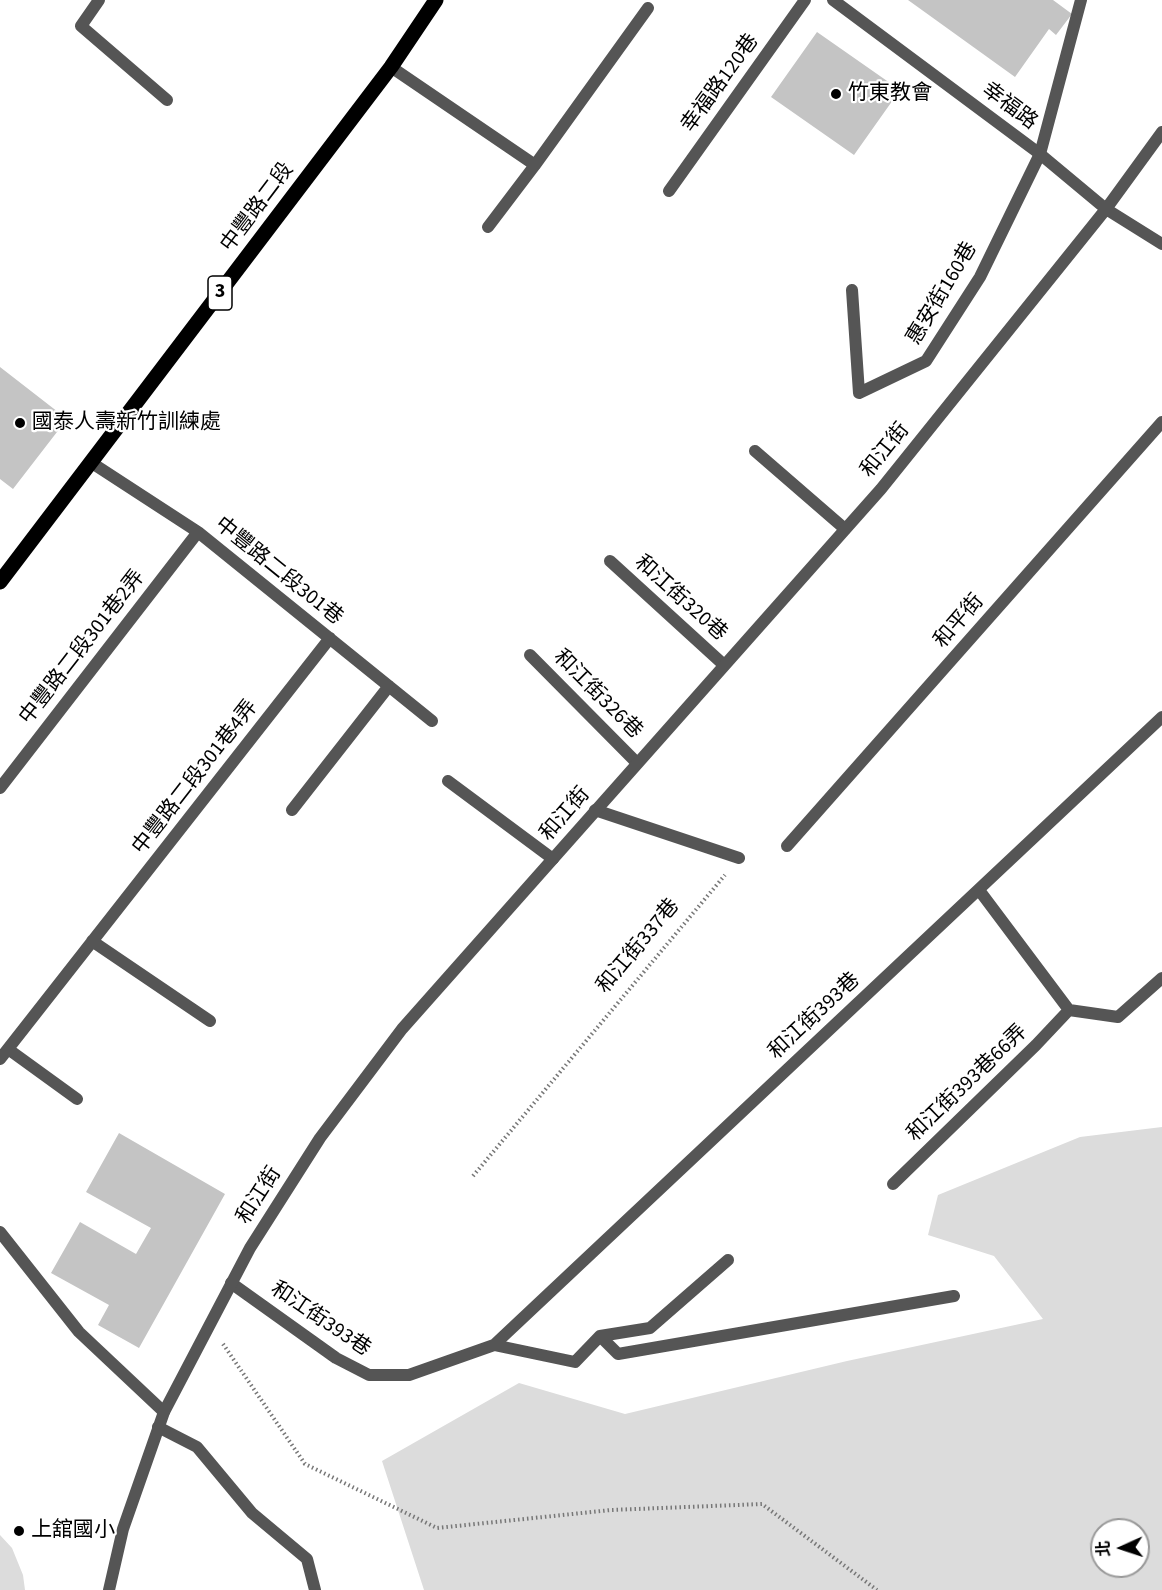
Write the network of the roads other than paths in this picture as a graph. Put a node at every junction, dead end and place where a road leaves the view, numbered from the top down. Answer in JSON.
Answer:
{"nodes":[{"id":1,"x":99,"y":0,"type":"edge"},
{"id":2,"x":436,"y":0,"type":"edge"},
{"id":3,"x":805,"y":0,"type":"edge"},
{"id":4,"x":833,"y":0,"type":"edge"},
{"id":5,"x":1081,"y":0,"type":"edge"},
{"id":6,"x":648,"y":8,"type":"dead end"},
{"id":7,"x":391,"y":67,"type":"junction"},
{"id":8,"x":167,"y":100,"type":"dead end"},
{"id":9,"x":1162,"y":132,"type":"edge"},
{"id":10,"x":1040,"y":154,"type":"junction"},
{"id":11,"x":535,"y":165,"type":"junction"},
{"id":12,"x":669,"y":191,"type":"dead end"},
{"id":13,"x":1106,"y":209,"type":"junction"},
{"id":14,"x":488,"y":227,"type":"dead end"},
{"id":15,"x":1162,"y":244,"type":"edge"},
{"id":16,"x":852,"y":290,"type":"dead end"},
{"id":17,"x":1162,"y":422,"type":"edge"},
{"id":18,"x":755,"y":451,"type":"dead end"},
{"id":19,"x":92,"y":463,"type":"junction"},
{"id":20,"x":845,"y":529,"type":"junction"},
{"id":21,"x":198,"y":532,"type":"junction"},
{"id":22,"x":610,"y":561,"type":"dead end"},
{"id":23,"x":0,"y":582,"type":"edge"},
{"id":24,"x":330,"y":638,"type":"junction"},
{"id":25,"x":530,"y":655,"type":"dead end"},
{"id":26,"x":724,"y":665,"type":"junction"},
{"id":27,"x":389,"y":686,"type":"junction"},
{"id":28,"x":1162,"y":717,"type":"edge"},
{"id":29,"x":432,"y":721,"type":"dead end"},
{"id":30,"x":637,"y":763,"type":"junction"},
{"id":31,"x":448,"y":781,"type":"dead end"},
{"id":32,"x":0,"y":788,"type":"edge"},
{"id":33,"x":292,"y":810,"type":"dead end"},
{"id":34,"x":596,"y":810,"type":"junction"},
{"id":35,"x":787,"y":846,"type":"dead end"},
{"id":36,"x":739,"y":858,"type":"road end"},
{"id":37,"x":553,"y":859,"type":"junction"},
{"id":38,"x":979,"y":890,"type":"junction"},
{"id":39,"x":92,"y":941,"type":"junction"},
{"id":40,"x":1162,"y":978,"type":"edge"},
{"id":41,"x":1069,"y":1010,"type":"junction"},
{"id":42,"x":210,"y":1021,"type":"dead end"},
{"id":43,"x":4,"y":1054,"type":"edge"},
{"id":44,"x":77,"y":1099,"type":"dead end"},
{"id":45,"x":893,"y":1184,"type":"dead end"},
{"id":46,"x":0,"y":1233,"type":"edge"},
{"id":47,"x":728,"y":1260,"type":"dead end"},
{"id":48,"x":231,"y":1283,"type":"junction"},
{"id":49,"x":954,"y":1296,"type":"dead end"},
{"id":50,"x":600,"y":1336,"type":"junction"},
{"id":51,"x":494,"y":1345,"type":"junction"},
{"id":52,"x":164,"y":1412,"type":"junction"},
{"id":53,"x":158,"y":1427,"type":"junction"},
{"id":54,"x":109,"y":1590,"type":"edge"},
{"id":55,"x":315,"y":1590,"type":"edge"}],
"edges":[{"from":1,"to":8,"type":"street"},
{"from":2,"to":7,"type":"main road","name":"中豐路二段","number":"3"},
{"from":3,"to":12,"type":"street","name":"幸福路120巷"},
{"from":4,"to":10,"type":"street","name":"幸福路"},
{"from":5,"to":10,"type":"street"},
{"from":6,"to":11,"type":"street"},
{"from":7,"to":11,"type":"street"},
{"from":7,"to":19,"type":"main road","name":"中豐路二段","number":"3"},
{"from":9,"to":13,"type":"street","name":"和江街"},
{"from":10,"to":13,"type":"street","name":"幸福路"},
{"from":10,"to":16,"type":"street","name":"惠安街160巷"},
{"from":11,"to":14,"type":"street"},
{"from":13,"to":15,"type":"street","name":"幸福路"},
{"from":13,"to":20,"type":"street","name":"和江街"},
{"from":17,"to":35,"type":"street","name":"和平街"},
{"from":18,"to":20,"type":"street"},
{"from":19,"to":21,"type":"street","name":"中豐路二段301巷"},
{"from":19,"to":23,"type":"main road","name":"中豐路二段","number":"3"},
{"from":20,"to":26,"type":"street","name":"和江街"},
{"from":21,"to":24,"type":"street","name":"中豐路二段301巷"},
{"from":21,"to":32,"type":"street","name":"中豐路二段301巷2弄"},
{"from":22,"to":26,"type":"street","name":"和江街320巷"},
{"from":24,"to":27,"type":"street","name":"中豐路二段301巷"},
{"from":24,"to":39,"type":"street","name":"中豐路二段301巷4弄"},
{"from":25,"to":30,"type":"street","name":"和江街326巷"},
{"from":26,"to":30,"type":"street","name":"和江街"},
{"from":27,"to":29,"type":"street","name":"中豐路二段301巷"},
{"from":27,"to":33,"type":"street"},
{"from":28,"to":38,"type":"street","name":"和江街393巷"},
{"from":30,"to":34,"type":"street","name":"和江街"},
{"from":31,"to":37,"type":"street"},
{"from":34,"to":36,"type":"street"},
{"from":34,"to":37,"type":"street","name":"和江街"},
{"from":37,"to":48,"type":"street","name":"和江街"},
{"from":38,"to":41,"type":"street"},
{"from":38,"to":51,"type":"street","name":"和江街393巷"},
{"from":39,"to":42,"type":"street"},
{"from":39,"to":43,"type":"street","name":"中豐路二段301巷4弄"},
{"from":40,"to":41,"type":"street"},
{"from":41,"to":45,"type":"street","name":"和江街393巷66弄"},
{"from":43,"to":44,"type":"street","name":"中豐路二段301巷4弄"},
{"from":46,"to":52,"type":"street"},
{"from":47,"to":50,"type":"street"},
{"from":48,"to":51,"type":"street","name":"和江街393巷"},
{"from":48,"to":52,"type":"street","name":"和江街"},
{"from":49,"to":50,"type":"street"},
{"from":50,"to":51,"type":"street"},
{"from":52,"to":53,"type":"street","name":"和江街"},
{"from":53,"to":54,"type":"street","name":"和江街"},
{"from":53,"to":55,"type":"street"}]}
